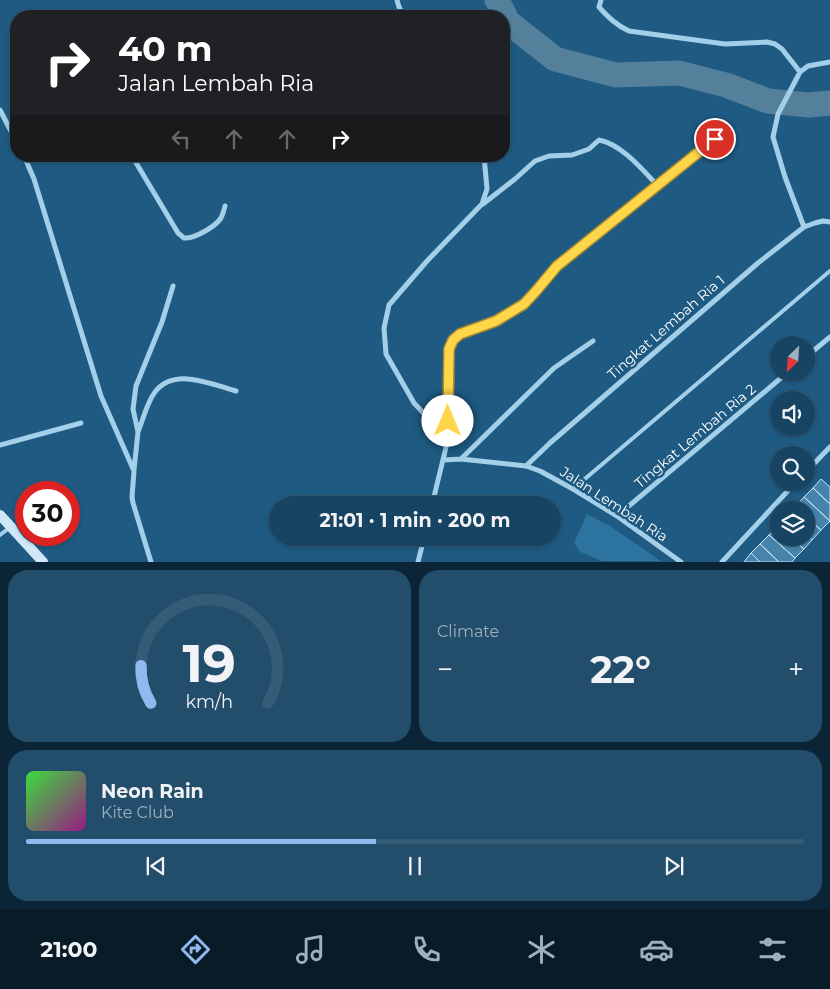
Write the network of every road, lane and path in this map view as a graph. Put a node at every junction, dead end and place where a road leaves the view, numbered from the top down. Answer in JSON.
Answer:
{"nodes":[{"id":1,"x":600,"y":0,"type":"edge"},
{"id":2,"x":830,"y":62,"type":"edge"},
{"id":3,"x":800,"y":72,"type":"junction"},
{"id":4,"x":0,"y":110,"type":"edge"},
{"id":5,"x":10,"y":129,"type":"edge"},
{"id":6,"x":715,"y":139,"type":"dead end"},
{"id":7,"x":28,"y":162,"type":"edge"},
{"id":8,"x":136,"y":162,"type":"edge"},
{"id":9,"x":485,"y":162,"type":"edge"},
{"id":10,"x":657,"y":185,"type":"junction"},
{"id":11,"x":482,"y":204,"type":"junction"},
{"id":12,"x":225,"y":206,"type":"dead end"},
{"id":13,"x":830,"y":222,"type":"edge"},
{"id":14,"x":804,"y":227,"type":"junction"},
{"id":15,"x":830,"y":271,"type":"edge"},
{"id":16,"x":173,"y":286,"type":"dead end"},
{"id":17,"x":830,"y":337,"type":"edge"},
{"id":18,"x":593,"y":341,"type":"dead end"},
{"id":19,"x":815,"y":350,"type":"edge"},
{"id":20,"x":777,"y":381,"type":"edge"},
{"id":21,"x":236,"y":391,"type":"dead end"},
{"id":22,"x":81,"y":423,"type":"dead end"},
{"id":23,"x":138,"y":432,"type":"junction"},
{"id":24,"x":448,"y":439,"type":"junction"},
{"id":25,"x":0,"y":445,"type":"edge"},
{"id":26,"x":830,"y":447,"type":"edge"},
{"id":27,"x":461,"y":459,"type":"junction"},
{"id":28,"x":444,"y":460,"type":"junction"},
{"id":29,"x":815,"y":463,"type":"edge"},
{"id":30,"x":526,"y":466,"type":"junction"},
{"id":31,"x":134,"y":472,"type":"junction"},
{"id":32,"x":573,"y":489,"type":"junction"},
{"id":33,"x":788,"y":491,"type":"edge"},
{"id":34,"x":434,"y":496,"type":"edge"},
{"id":35,"x":0,"y":515,"type":"edge"},
{"id":36,"x":617,"y":516,"type":"junction"},
{"id":37,"x":10,"y":526,"type":"junction"},
{"id":38,"x":0,"y":535,"type":"edge"},
{"id":39,"x":422,"y":546,"type":"edge"},
{"id":40,"x":43,"y":562,"type":"edge"},
{"id":41,"x":151,"y":562,"type":"edge"},
{"id":42,"x":418,"y":562,"type":"edge"},
{"id":43,"x":681,"y":562,"type":"edge"},
{"id":44,"x":722,"y":562,"type":"edge"}],
"edges":[{"from":1,"to":3,"type":"street"},
{"from":2,"to":3,"type":"street"},
{"from":3,"to":14,"type":"street"},
{"from":4,"to":5,"type":"street"},
{"from":6,"to":10,"type":"street"},
{"from":7,"to":31,"type":"street"},
{"from":8,"to":12,"type":"street"},
{"from":9,"to":11,"type":"street"},
{"from":10,"to":11,"type":"street"},
{"from":10,"to":24,"type":"street"},
{"from":11,"to":24,"type":"street"},
{"from":13,"to":14,"type":"street","name":"Tingkat Lembah Ria 1"},
{"from":14,"to":30,"type":"street","name":"Tingkat Lembah Ria 1"},
{"from":15,"to":32,"type":"lane"},
{"from":16,"to":23,"type":"street"},
{"from":17,"to":19,"type":"street"},
{"from":18,"to":27,"type":"street"},
{"from":20,"to":36,"type":"street","name":"Tingkat Lembah Ria 2"},
{"from":21,"to":23,"type":"street"},
{"from":22,"to":25,"type":"street"},
{"from":23,"to":31,"type":"street"},
{"from":24,"to":28,"type":"street"},
{"from":26,"to":29,"type":"street"},
{"from":27,"to":28,"type":"street","name":"Jalan Lembah Ria"},
{"from":27,"to":30,"type":"street","name":"Jalan Lembah Ria"},
{"from":28,"to":34,"type":"street"},
{"from":30,"to":32,"type":"street","name":"Jalan Lembah Ria"},
{"from":31,"to":41,"type":"street"},
{"from":32,"to":36,"type":"street","name":"Jalan Lembah Ria"},
{"from":33,"to":44,"type":"street"},
{"from":35,"to":37,"type":"main road"},
{"from":36,"to":43,"type":"street","name":"Jalan Lembah Ria"},
{"from":37,"to":38,"type":"lane"},
{"from":37,"to":40,"type":"main road"},
{"from":39,"to":42,"type":"street"}]}
